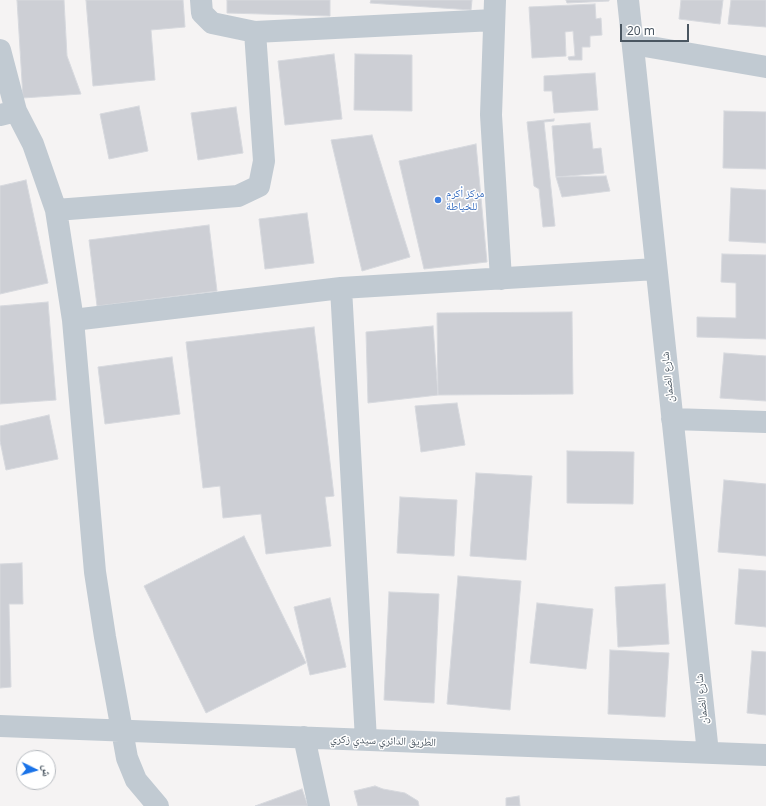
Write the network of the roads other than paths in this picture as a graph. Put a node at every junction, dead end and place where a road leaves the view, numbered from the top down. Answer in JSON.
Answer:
{"nodes":[{"id":1,"x":201,"y":0,"type":"edge"},
{"id":2,"x":628,"y":0,"type":"edge"},
{"id":3,"x":494,"y":10,"type":"edge"},
{"id":4,"x":256,"y":32,"type":"junction"},
{"id":5,"x":633,"y":44,"type":"junction"},
{"id":6,"x":0,"y":50,"type":"edge"},
{"id":7,"x":766,"y":67,"type":"edge"},
{"id":8,"x":8,"y":113,"type":"edge"},
{"id":9,"x":56,"y":210,"type":"junction"},
{"id":10,"x":656,"y":269,"type":"junction"},
{"id":11,"x":501,"y":279,"type":"junction"},
{"id":12,"x":341,"y":288,"type":"junction"},
{"id":13,"x":73,"y":320,"type":"junction"},
{"id":14,"x":672,"y":419,"type":"junction"},
{"id":15,"x":766,"y":422,"type":"edge"},
{"id":16,"x":0,"y":726,"type":"edge"},
{"id":17,"x":121,"y":730,"type":"junction"},
{"id":18,"x":304,"y":737,"type":"junction"},
{"id":19,"x":366,"y":740,"type":"junction"},
{"id":20,"x":708,"y":753,"type":"junction"},
{"id":21,"x":766,"y":755,"type":"edge"},
{"id":22,"x":158,"y":806,"type":"edge"},
{"id":23,"x":319,"y":806,"type":"edge"}],
"edges":[{"from":1,"to":4,"type":"street"},
{"from":2,"to":5,"type":"street","name":"شارع الضمان"},
{"from":3,"to":4,"type":"street"},
{"from":3,"to":11,"type":"street"},
{"from":4,"to":9,"type":"street"},
{"from":5,"to":7,"type":"street"},
{"from":5,"to":10,"type":"street","name":"شارع الضمان"},
{"from":6,"to":8,"type":"street"},
{"from":8,"to":9,"type":"street"},
{"from":9,"to":13,"type":"street"},
{"from":10,"to":11,"type":"street"},
{"from":10,"to":14,"type":"street","name":"شارع الضمان"},
{"from":11,"to":12,"type":"street"},
{"from":12,"to":13,"type":"street"},
{"from":12,"to":19,"type":"street"},
{"from":13,"to":17,"type":"street"},
{"from":14,"to":15,"type":"street"},
{"from":14,"to":20,"type":"street","name":"شارع الضمان"},
{"from":16,"to":17,"type":"street","name":"الطريق الدائري سيدي زكري"},
{"from":17,"to":18,"type":"street","name":"الطريق الدائري سيدي زكري"},
{"from":17,"to":22,"type":"street"},
{"from":18,"to":19,"type":"street","name":"الطريق الدائري سيدي زكري"},
{"from":18,"to":23,"type":"street"},
{"from":19,"to":20,"type":"street","name":"الطريق الدائري سيدي زكري"},
{"from":20,"to":21,"type":"street","name":"الطريق الدائري سيدي زكري"}]}
